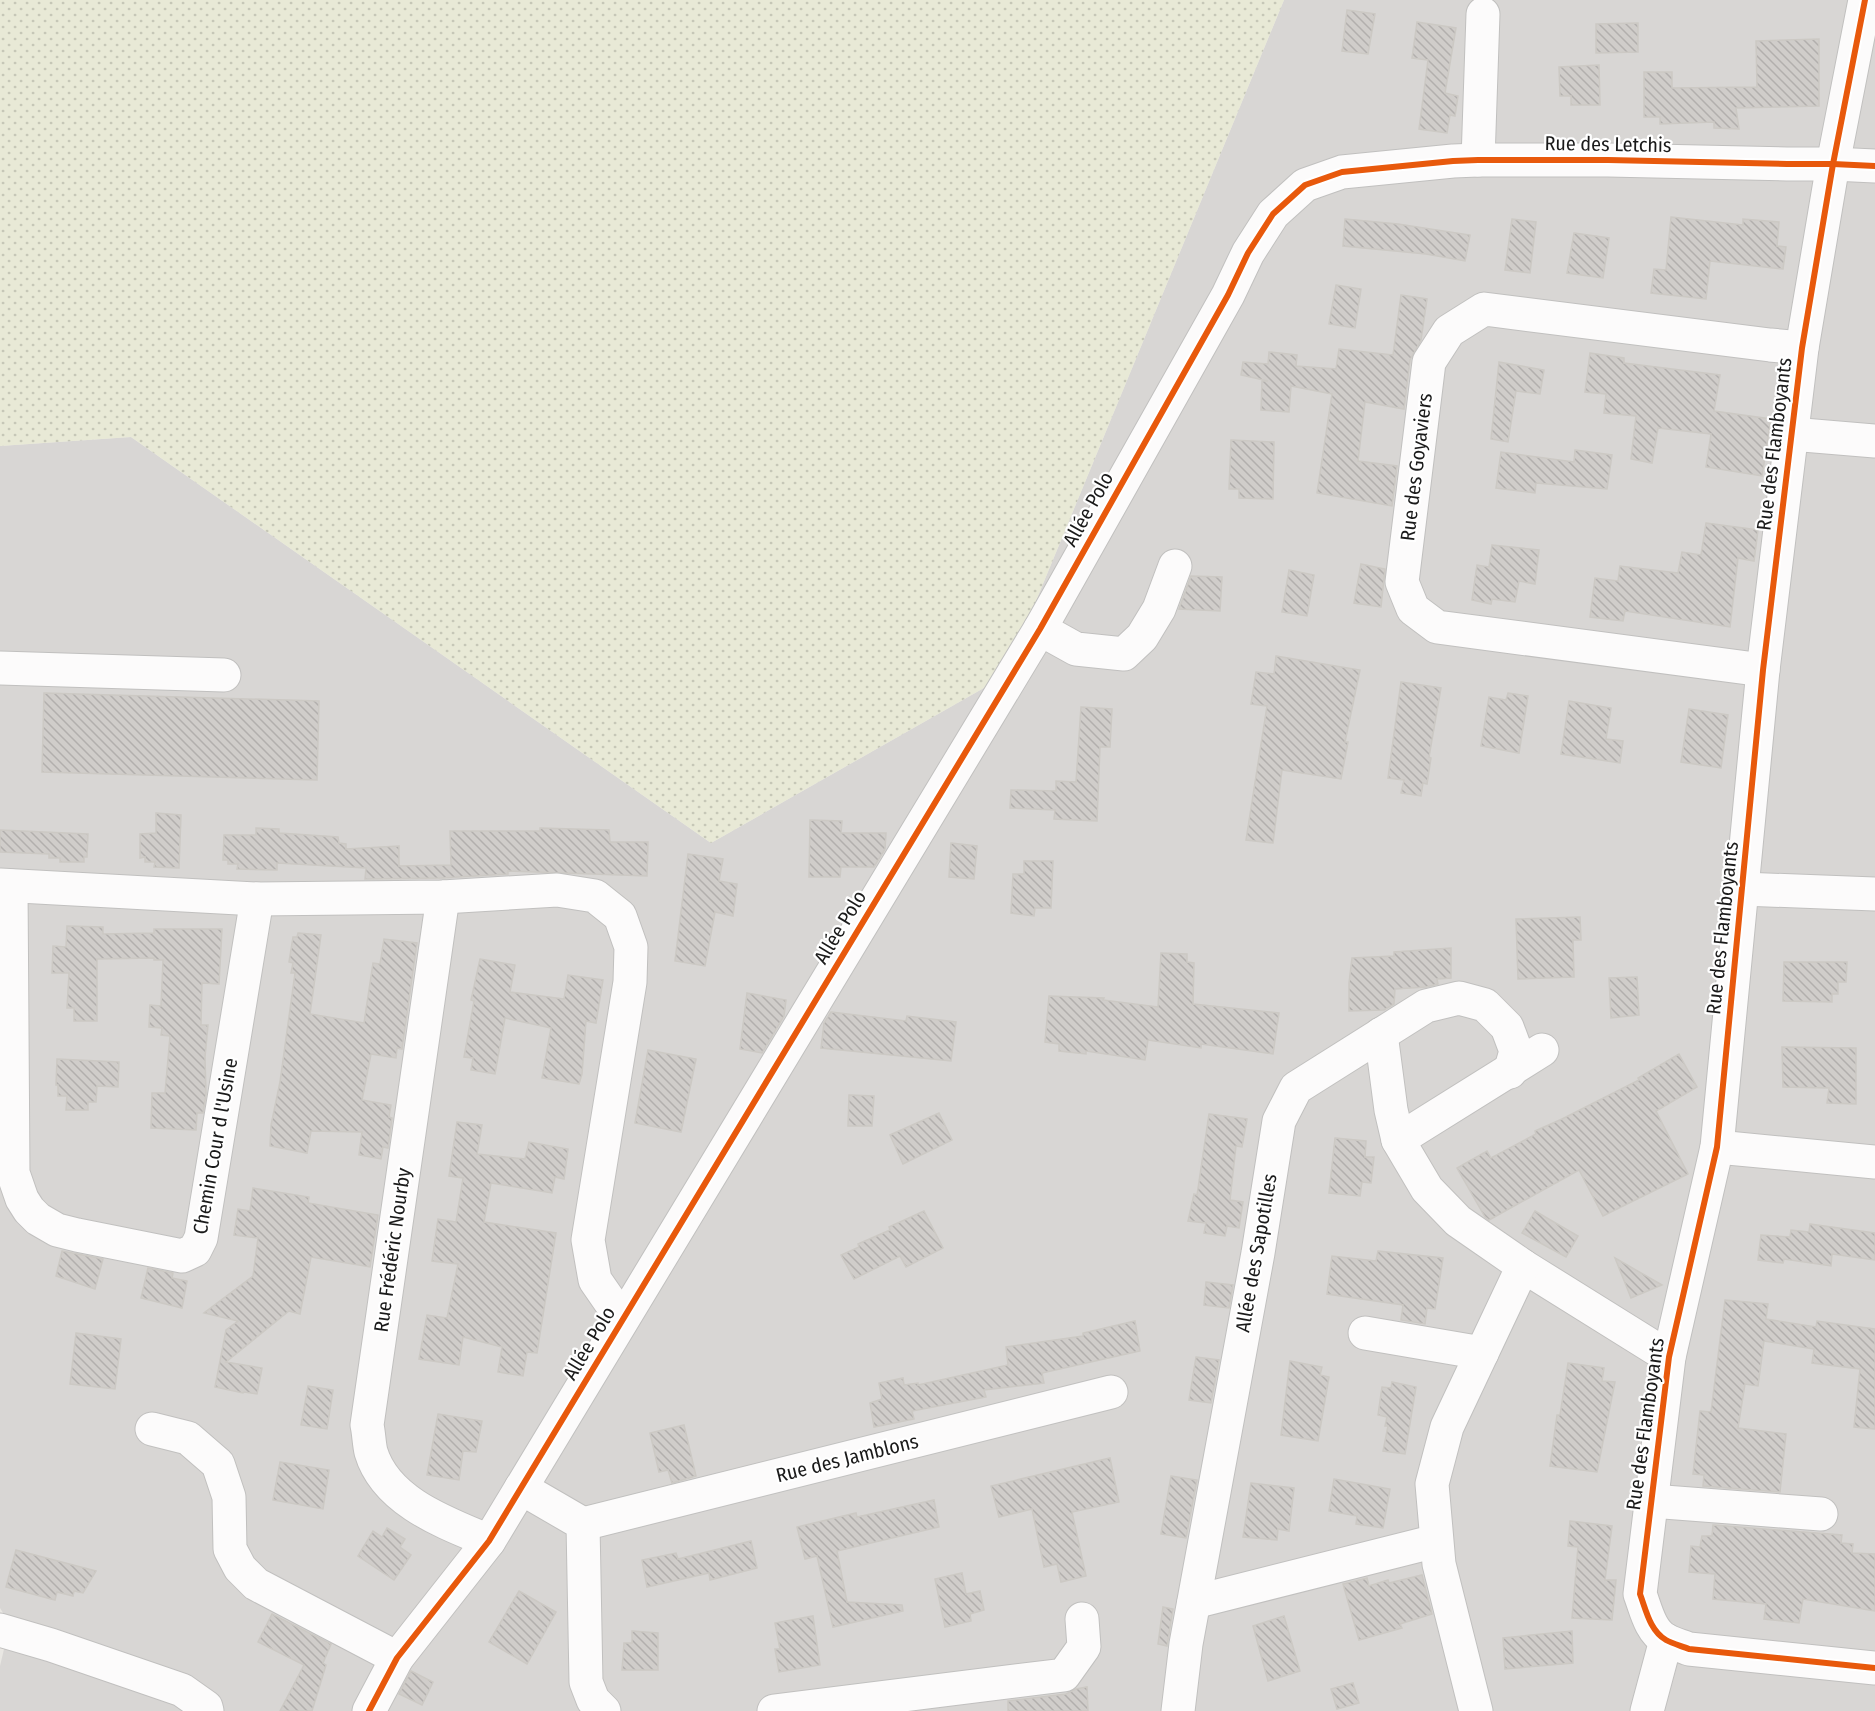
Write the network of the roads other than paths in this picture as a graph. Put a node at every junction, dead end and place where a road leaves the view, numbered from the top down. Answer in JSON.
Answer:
{"nodes":[{"id":1,"x":1865,"y":0,"type":"edge"},
{"id":2,"x":1483,"y":14,"type":"dead end"},
{"id":3,"x":1478,"y":160,"type":"junction"},
{"id":4,"x":1833,"y":164,"type":"junction"},
{"id":5,"x":1875,"y":166,"type":"edge"},
{"id":6,"x":1341,"y":172,"type":"joint"},
{"id":7,"x":1802,"y":348,"type":"junction"},
{"id":8,"x":1791,"y":434,"type":"junction"},
{"id":9,"x":1875,"y":441,"type":"edge"},
{"id":10,"x":1175,"y":566,"type":"dead end"},
{"id":11,"x":1040,"y":629,"type":"junction"},
{"id":12,"x":0,"y":668,"type":"edge"},
{"id":13,"x":1764,"y":670,"type":"junction"},
{"id":14,"x":224,"y":675,"type":"dead end"},
{"id":15,"x":5,"y":885,"type":"edge"},
{"id":16,"x":1742,"y":889,"type":"junction"},
{"id":17,"x":1875,"y":894,"type":"edge"},
{"id":18,"x":443,"y":897,"type":"junction"},
{"id":19,"x":257,"y":899,"type":"junction"},
{"id":20,"x":1381,"y":1034,"type":"junction"},
{"id":21,"x":1542,"y":1050,"type":"dead end"},
{"id":22,"x":1510,"y":1071,"type":"junction"},
{"id":23,"x":1398,"y":1140,"type":"junction"},
{"id":24,"x":1717,"y":1147,"type":"junction"},
{"id":25,"x":1875,"y":1162,"type":"edge"},
{"id":26,"x":1523,"y":1266,"type":"junction"},
{"id":27,"x":622,"y":1318,"type":"junction"},
{"id":28,"x":1365,"y":1333,"type":"dead end"},
{"id":29,"x":1482,"y":1353,"type":"junction"},
{"id":30,"x":1669,"y":1356,"type":"junction"},
{"id":31,"x":1111,"y":1392,"type":"dead end"},
{"id":32,"x":152,"y":1429,"type":"dead end"},
{"id":33,"x":520,"y":1488,"type":"junction"},
{"id":34,"x":1651,"y":1501,"type":"junction"},
{"id":35,"x":1821,"y":1514,"type":"dead end"},
{"id":36,"x":583,"y":1524,"type":"junction"},
{"id":37,"x":489,"y":1541,"type":"junction"},
{"id":38,"x":1436,"y":1541,"type":"junction"},
{"id":39,"x":1194,"y":1602,"type":"junction"},
{"id":40,"x":1082,"y":1619,"type":"dead end"},
{"id":41,"x":0,"y":1630,"type":"edge"},
{"id":42,"x":1666,"y":1640,"type":"junction"},
{"id":43,"x":397,"y":1658,"type":"junction"},
{"id":44,"x":1875,"y":1668,"type":"edge"},
{"id":45,"x":207,"y":1711,"type":"edge"},
{"id":46,"x":369,"y":1711,"type":"edge"},
{"id":47,"x":604,"y":1711,"type":"edge"},
{"id":48,"x":774,"y":1711,"type":"edge"},
{"id":49,"x":1178,"y":1711,"type":"edge"},
{"id":50,"x":1476,"y":1711,"type":"edge"},
{"id":51,"x":1647,"y":1711,"type":"edge"}],
"edges":[{"from":1,"to":4,"type":"street","name":"Rue des Flamboyants"},
{"from":2,"to":3,"type":"street"},
{"from":3,"to":4,"type":"street","name":"Rue des Letchis"},
{"from":3,"to":6,"type":"street","name":"Rue des Letchis"},
{"from":4,"to":5,"type":"street","name":"Rue des Letchis"},
{"from":4,"to":7,"type":"street","name":"Rue des Flamboyants"},
{"from":6,"to":11,"type":"street","name":"Allée Polo"},
{"from":7,"to":8,"type":"street","name":"Rue des Flamboyants"},
{"from":7,"to":13,"type":"street","name":"Rue des Goyaviers"},
{"from":8,"to":9,"type":"street"},
{"from":8,"to":13,"type":"street","name":"Rue des Flamboyants"},
{"from":10,"to":11,"type":"street"},
{"from":11,"to":27,"type":"street","name":"Allée Polo"},
{"from":12,"to":14,"type":"street"},
{"from":13,"to":16,"type":"street","name":"Rue des Flamboyants"},
{"from":15,"to":19,"type":"street","name":"Chemin Cour d l'Usine"},
{"from":15,"to":19,"type":"street","name":"Chemin Cour d l'Usine"},
{"from":16,"to":17,"type":"street"},
{"from":16,"to":24,"type":"street","name":"Rue des Flamboyants"},
{"from":18,"to":19,"type":"street","name":"Chemin Cour d l'Usine"},
{"from":18,"to":27,"type":"street","name":"Chemin Cour d l'Usine"},
{"from":18,"to":37,"type":"street","name":"Rue Frédéric Nourby"},
{"from":20,"to":22,"type":"street","name":"Allée des Sapotilles"},
{"from":20,"to":23,"type":"street"},
{"from":20,"to":39,"type":"street","name":"Allée des Sapotilles"},
{"from":21,"to":22,"type":"street"},
{"from":22,"to":23,"type":"street"},
{"from":23,"to":26,"type":"street"},
{"from":24,"to":25,"type":"street"},
{"from":24,"to":30,"type":"street","name":"Rue des Flamboyants"},
{"from":26,"to":29,"type":"street"},
{"from":26,"to":30,"type":"street"},
{"from":27,"to":33,"type":"street","name":"Allée Polo"},
{"from":28,"to":29,"type":"street"},
{"from":29,"to":38,"type":"street"},
{"from":30,"to":34,"type":"street","name":"Rue des Flamboyants"},
{"from":31,"to":36,"type":"street","name":"Rue des Jamblons"},
{"from":32,"to":43,"type":"street"},
{"from":33,"to":36,"type":"street"},
{"from":33,"to":37,"type":"street","name":"Allée Polo"},
{"from":34,"to":35,"type":"street"},
{"from":34,"to":42,"type":"street","name":"Rue des Flamboyants"},
{"from":36,"to":47,"type":"street"},
{"from":37,"to":43,"type":"street","name":"Allée Polo"},
{"from":38,"to":39,"type":"street"},
{"from":38,"to":50,"type":"street"},
{"from":39,"to":49,"type":"street","name":"Allée des Sapotilles"},
{"from":40,"to":48,"type":"street"},
{"from":41,"to":45,"type":"street"},
{"from":42,"to":44,"type":"street"},
{"from":42,"to":51,"type":"street"},
{"from":43,"to":46,"type":"street","name":"Allée Polo"}]}
